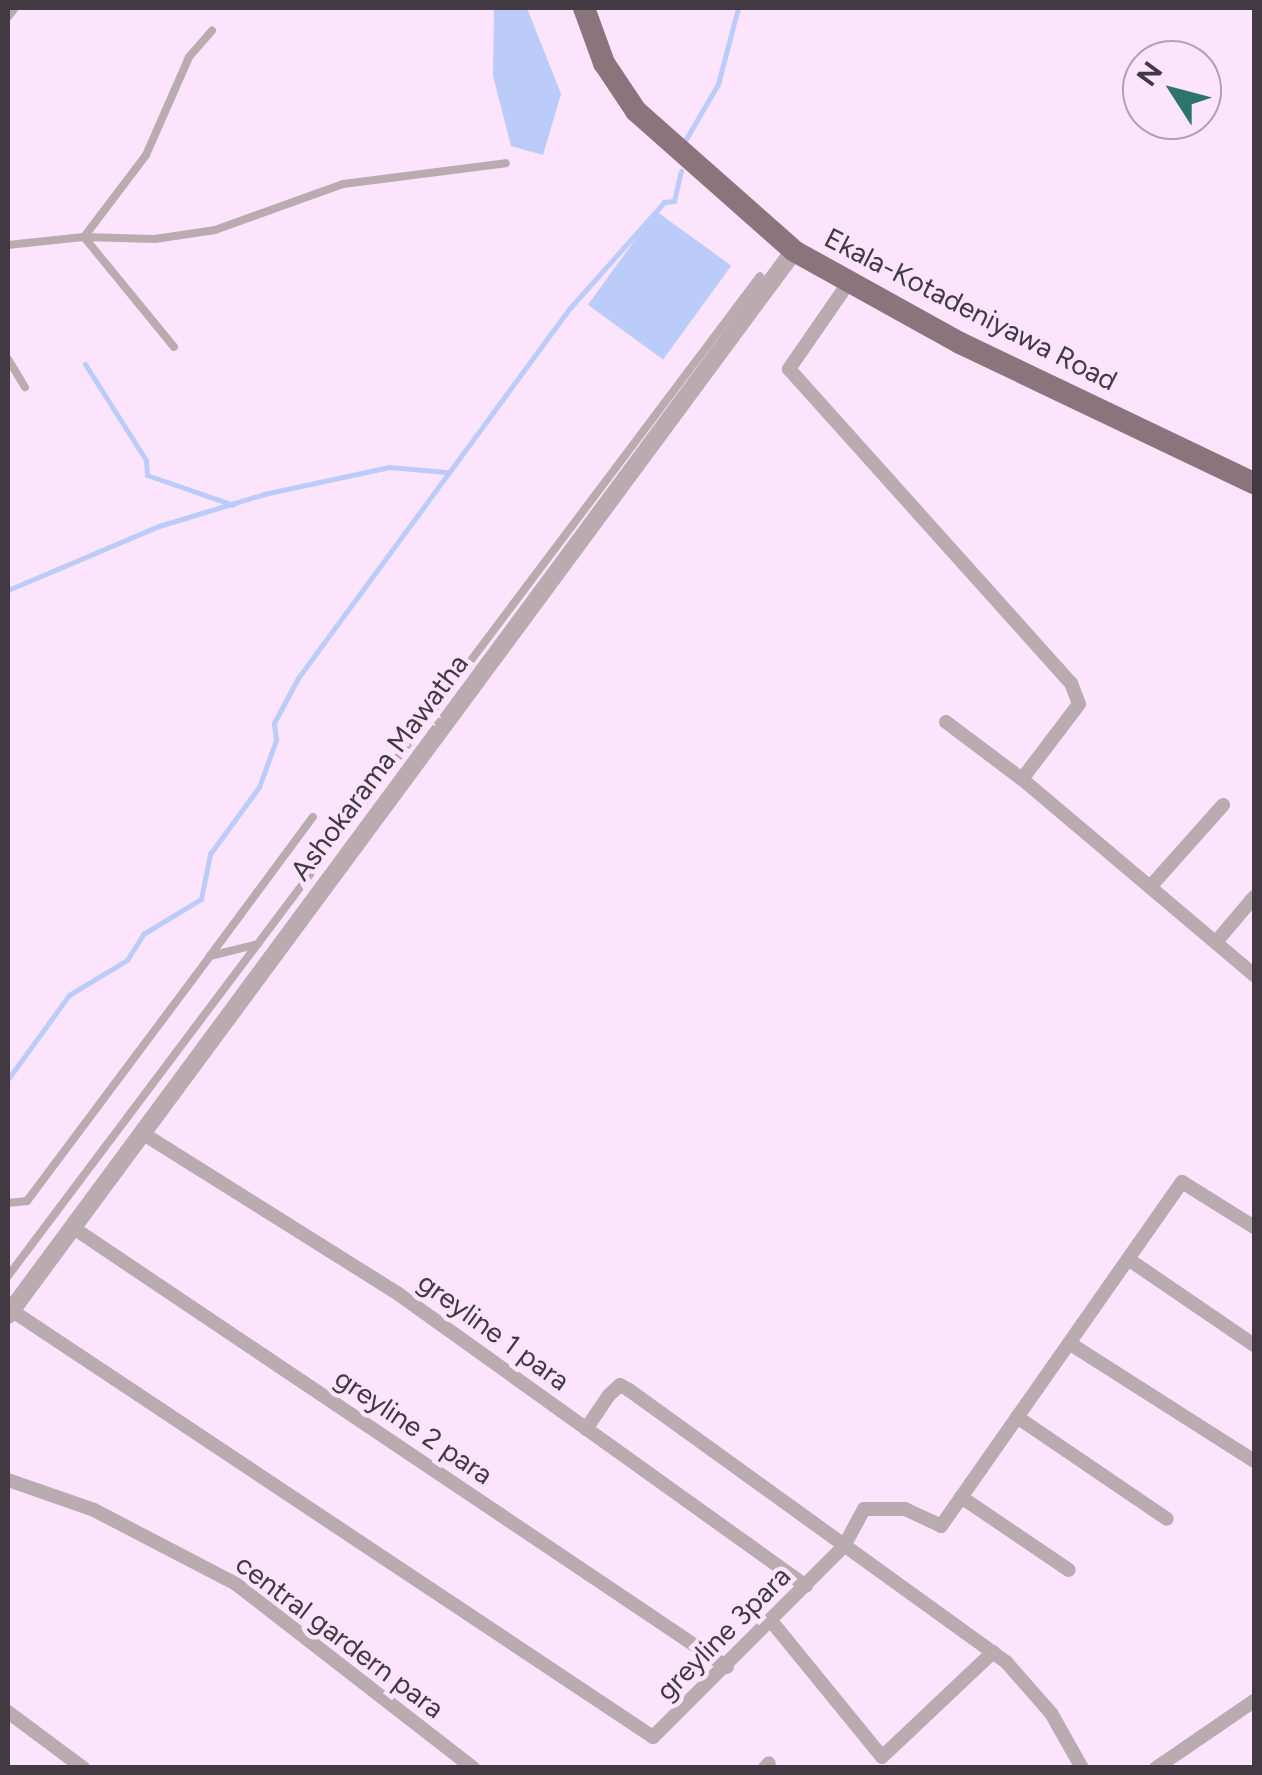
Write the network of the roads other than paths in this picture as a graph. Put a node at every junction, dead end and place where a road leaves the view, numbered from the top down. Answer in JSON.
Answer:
{"nodes":[{"id":1,"x":14,"y":8,"type":"edge"},
{"id":2,"x":584,"y":8,"type":"edge"},
{"id":3,"x":8,"y":17,"type":"edge"},
{"id":4,"x":212,"y":31,"type":"dead end"},
{"id":5,"x":506,"y":163,"type":"dead end"},
{"id":6,"x":84,"y":237,"type":"junction"},
{"id":7,"x":8,"y":245,"type":"edge"},
{"id":8,"x":794,"y":251,"type":"junction"},
{"id":9,"x":760,"y":276,"type":"dead end"},
{"id":10,"x":849,"y":282,"type":"junction"},
{"id":11,"x":174,"y":347,"type":"dead end"},
{"id":12,"x":8,"y":359,"type":"edge"},
{"id":13,"x":26,"y":388,"type":"dead end"},
{"id":14,"x":1254,"y":483,"type":"edge"},
{"id":15,"x":946,"y":722,"type":"dead end"},
{"id":16,"x":1022,"y":779,"type":"junction"},
{"id":17,"x":1223,"y":805,"type":"dead end"},
{"id":18,"x":312,"y":817,"type":"dead end"},
{"id":19,"x":1150,"y":887,"type":"junction"},
{"id":20,"x":1254,"y":898,"type":"edge"},
{"id":21,"x":1216,"y":942,"type":"junction"},
{"id":22,"x":259,"y":944,"type":"junction"},
{"id":23,"x":210,"y":956,"type":"junction"},
{"id":24,"x":1254,"y":975,"type":"edge"},
{"id":25,"x":142,"y":1133,"type":"junction"},
{"id":26,"x":8,"y":1203,"type":"edge"},
{"id":27,"x":72,"y":1227,"type":"junction"},
{"id":28,"x":1254,"y":1227,"type":"edge"},
{"id":29,"x":1128,"y":1260,"type":"junction"},
{"id":30,"x":8,"y":1276,"type":"edge"},
{"id":31,"x":9,"y":1313,"type":"edge"},
{"id":32,"x":1069,"y":1343,"type":"junction"},
{"id":33,"x":1254,"y":1345,"type":"edge"},
{"id":34,"x":1017,"y":1418,"type":"junction"},
{"id":35,"x":586,"y":1428,"type":"junction"},
{"id":36,"x":1254,"y":1461,"type":"edge"},
{"id":37,"x":8,"y":1480,"type":"edge"},
{"id":38,"x":962,"y":1497,"type":"junction"},
{"id":39,"x":1167,"y":1520,"type":"dead end"},
{"id":40,"x":844,"y":1546,"type":"junction"},
{"id":41,"x":1070,"y":1570,"type":"dead end"},
{"id":42,"x":806,"y":1586,"type":"junction"},
{"id":43,"x":772,"y":1622,"type":"junction"},
{"id":44,"x":993,"y":1652,"type":"junction"},
{"id":45,"x":727,"y":1667,"type":"junction"},
{"id":46,"x":1254,"y":1702,"type":"edge"},
{"id":47,"x":8,"y":1712,"type":"edge"},
{"id":48,"x":83,"y":1768,"type":"edge"},
{"id":49,"x":474,"y":1768,"type":"edge"},
{"id":50,"x":1082,"y":1768,"type":"edge"},
{"id":51,"x":1156,"y":1768,"type":"edge"}],
"edges":[{"from":1,"to":3,"type":"lane"},
{"from":2,"to":8,"type":"main road","name":"Ekala-Kotadeniyawa Road"},
{"from":4,"to":6,"type":"lane"},
{"from":5,"to":6,"type":"lane"},
{"from":6,"to":7,"type":"lane"},
{"from":6,"to":11,"type":"lane"},
{"from":8,"to":10,"type":"main road","name":"Ekala-Kotadeniyawa Road"},
{"from":8,"to":25,"type":"street","name":"Ashokarama Mawatha"},
{"from":9,"to":22,"type":"lane"},
{"from":10,"to":14,"type":"main road","name":"Ekala-Kotadeniyawa Road"},
{"from":10,"to":16,"type":"street"},
{"from":12,"to":13,"type":"lane"},
{"from":15,"to":16,"type":"street"},
{"from":16,"to":19,"type":"street"},
{"from":17,"to":19,"type":"street"},
{"from":18,"to":23,"type":"lane"},
{"from":19,"to":21,"type":"street"},
{"from":20,"to":21,"type":"street"},
{"from":21,"to":24,"type":"street"},
{"from":22,"to":23,"type":"lane"},
{"from":22,"to":30,"type":"lane"},
{"from":23,"to":26,"type":"lane"},
{"from":25,"to":27,"type":"street","name":"Ashokarama Mawatha"},
{"from":25,"to":35,"type":"street","name":"greyline 1 para"},
{"from":27,"to":31,"type":"street","name":"Ashokarama Mawatha"},
{"from":27,"to":45,"type":"street","name":"greyline 2 para"},
{"from":28,"to":29,"type":"street","name":"greyline 3para"},
{"from":29,"to":32,"type":"street","name":"greyline 3para"},
{"from":29,"to":33,"type":"street"},
{"from":31,"to":45,"type":"street","name":"greyline 3para"},
{"from":32,"to":34,"type":"street","name":"greyline 3para"},
{"from":32,"to":36,"type":"street"},
{"from":34,"to":38,"type":"street","name":"greyline 3para"},
{"from":34,"to":39,"type":"street"},
{"from":35,"to":40,"type":"street"},
{"from":35,"to":42,"type":"street","name":"greyline 1 para"},
{"from":37,"to":49,"type":"street","name":"central gardern para"},
{"from":38,"to":40,"type":"street","name":"greyline 3para"},
{"from":38,"to":41,"type":"street"},
{"from":40,"to":42,"type":"street","name":"greyline 3para"},
{"from":40,"to":44,"type":"street"},
{"from":42,"to":43,"type":"street","name":"greyline 3para"},
{"from":43,"to":44,"type":"street"},
{"from":43,"to":45,"type":"street","name":"greyline 3para"},
{"from":44,"to":50,"type":"street"},
{"from":46,"to":51,"type":"street"},
{"from":47,"to":48,"type":"street"}]}
